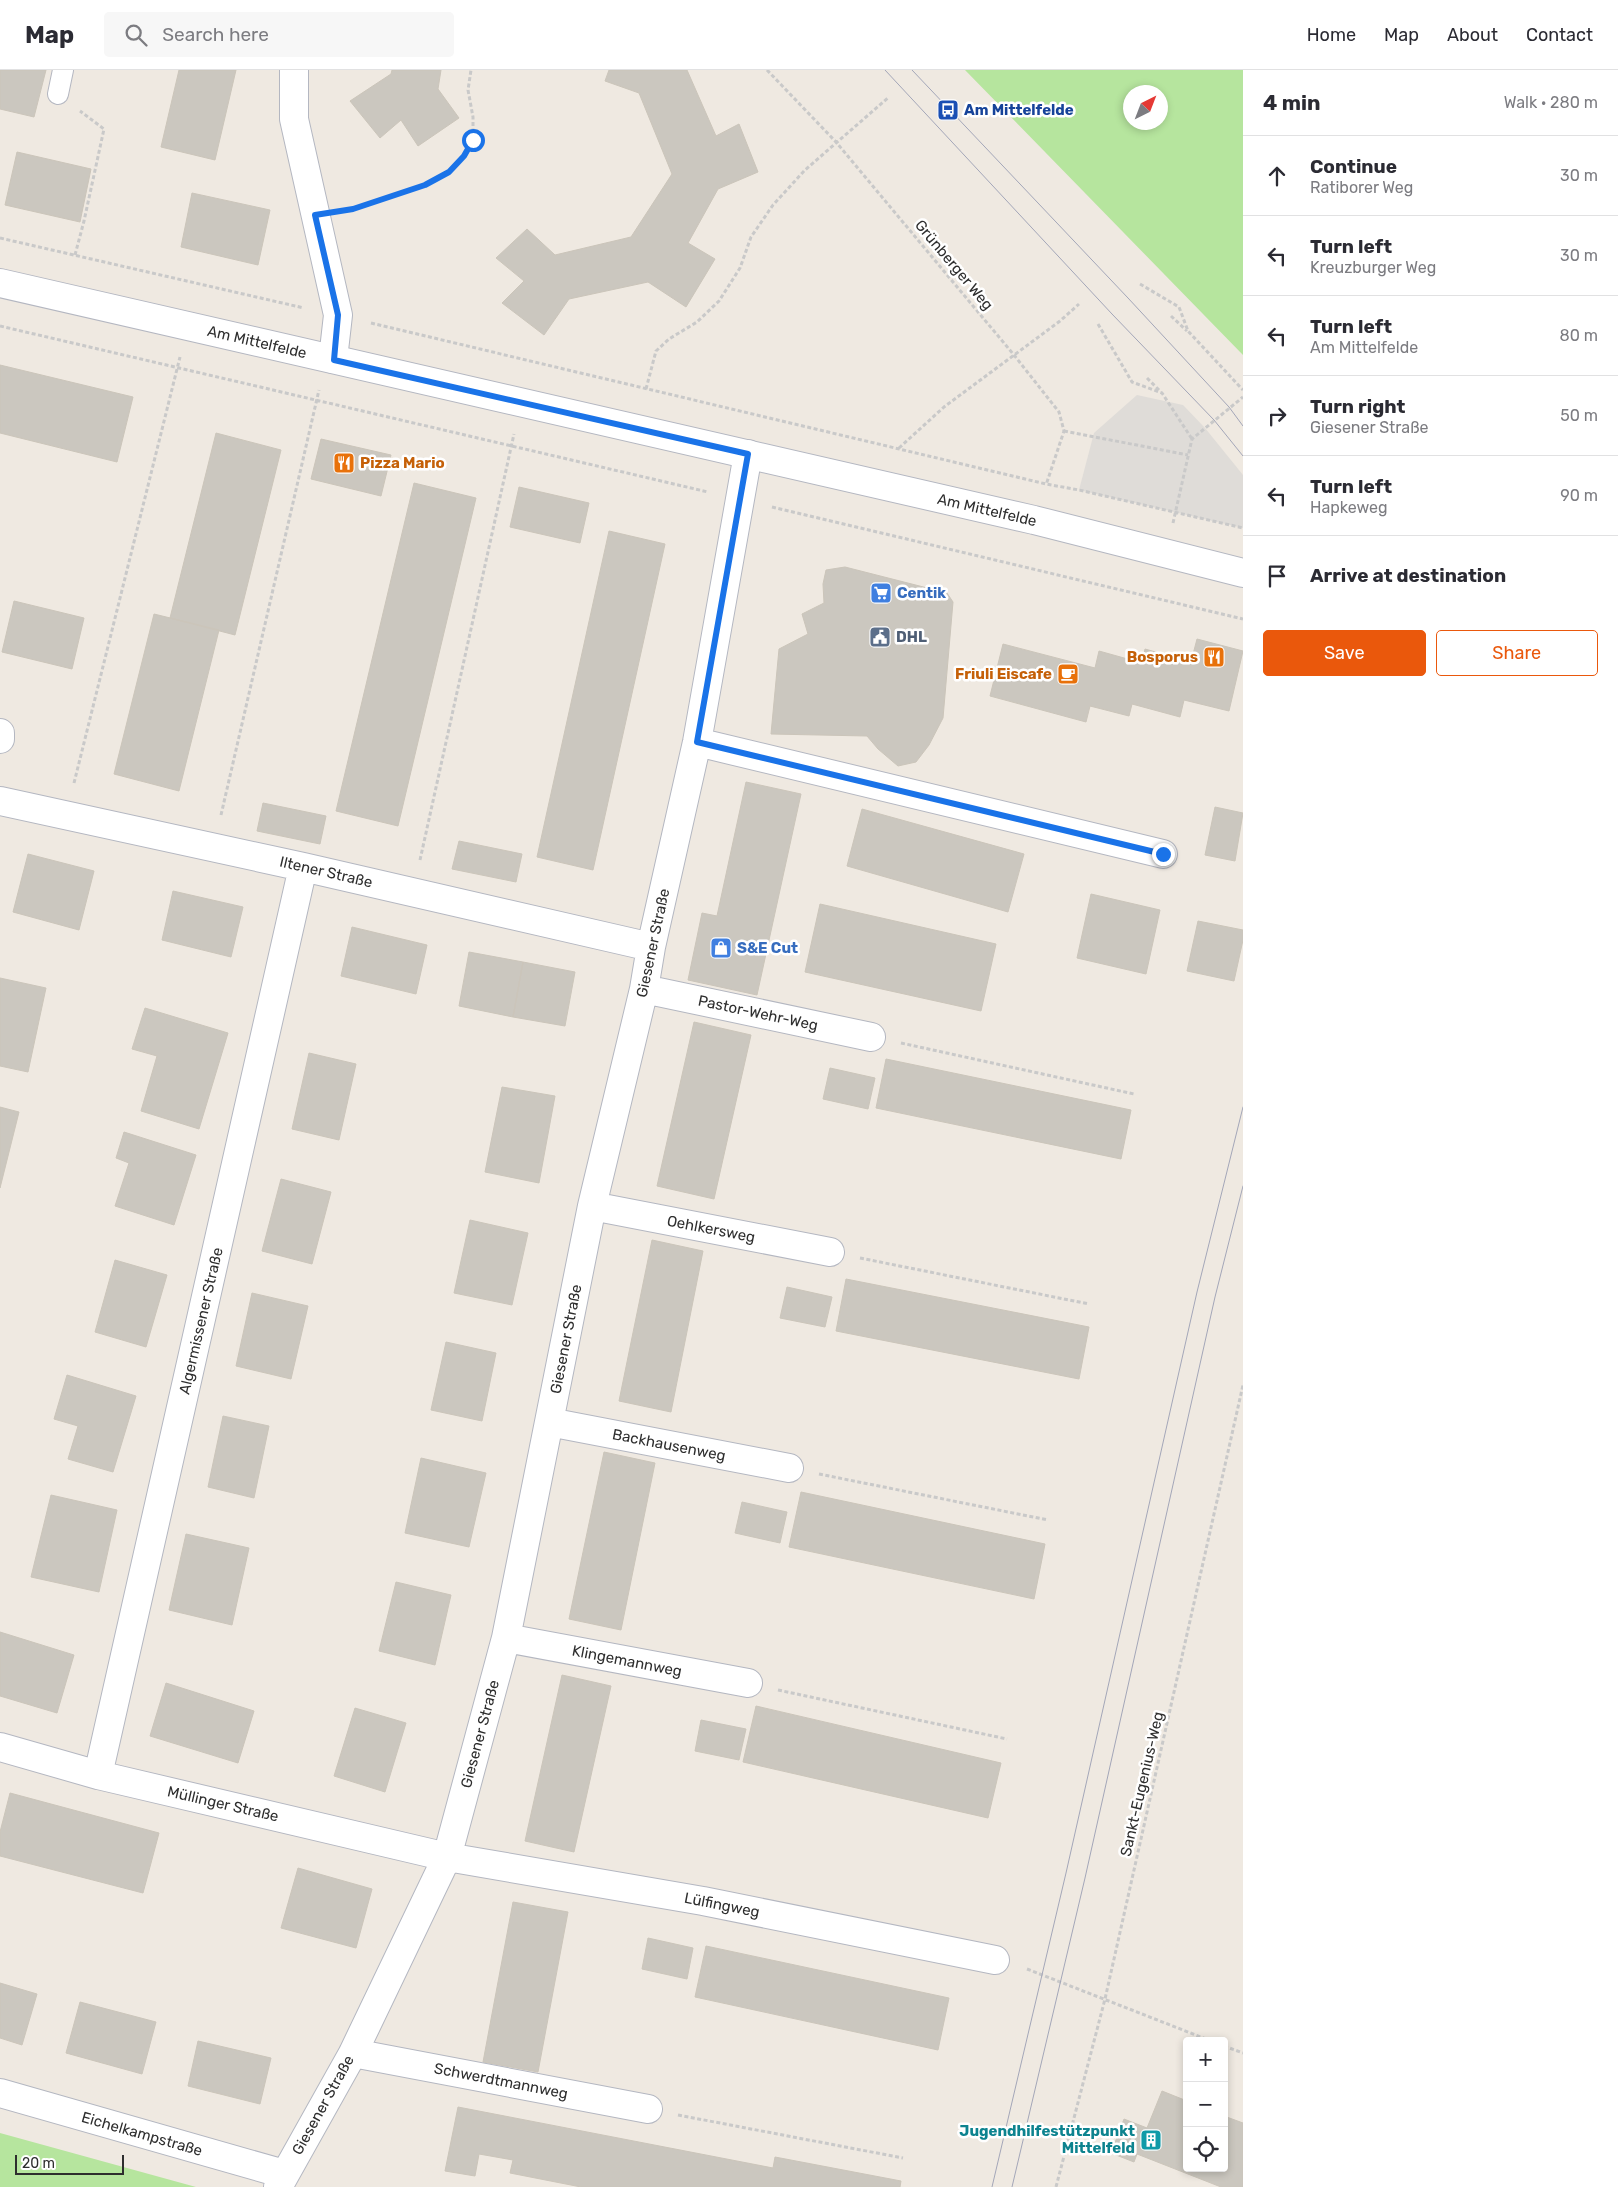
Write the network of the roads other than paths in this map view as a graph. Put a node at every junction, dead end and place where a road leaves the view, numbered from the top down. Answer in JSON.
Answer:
{"nodes":[{"id":1,"x":63,"y":70,"type":"edge"},
{"id":2,"x":294,"y":70,"type":"edge"},
{"id":3,"x":58,"y":94,"type":"road end"},
{"id":4,"x":0,"y":283,"type":"edge"},
{"id":5,"x":330,"y":359,"type":"junction"},
{"id":6,"x":748,"y":454,"type":"junction"},
{"id":7,"x":1243,"y":573,"type":"edge"},
{"id":8,"x":0,"y":733,"type":"edge"},
{"id":9,"x":0,"y":739,"type":"edge"},
{"id":10,"x":697,"y":742,"type":"junction"},
{"id":11,"x":0,"y":801,"type":"edge"},
{"id":12,"x":1163,"y":854,"type":"dead end"},
{"id":13,"x":303,"y":867,"type":"junction"},
{"id":14,"x":651,"y":947,"type":"junction"},
{"id":15,"x":644,"y":989,"type":"junction"},
{"id":16,"x":871,"y":1037,"type":"road end"},
{"id":17,"x":592,"y":1206,"type":"junction"},
{"id":18,"x":830,"y":1252,"type":"road end"},
{"id":19,"x":549,"y":1422,"type":"junction"},
{"id":20,"x":789,"y":1468,"type":"road end"},
{"id":21,"x":506,"y":1638,"type":"junction"},
{"id":22,"x":748,"y":1683,"type":"road end"},
{"id":23,"x":0,"y":1747,"type":"edge"},
{"id":24,"x":98,"y":1775,"type":"junction"},
{"id":25,"x":447,"y":1857,"type":"junction"},
{"id":26,"x":995,"y":1960,"type":"road end"},
{"id":27,"x":353,"y":2053,"type":"junction"},
{"id":28,"x":0,"y":2093,"type":"edge"},
{"id":29,"x":648,"y":2109,"type":"road end"},
{"id":30,"x":281,"y":2180,"type":"edge"}],
"edges":[{"from":1,"to":3,"type":"lane"},
{"from":2,"to":5,"type":"street"},
{"from":4,"to":5,"type":"street","name":"Am Mittelfelde"},
{"from":5,"to":6,"type":"street","name":"Am Mittelfelde"},
{"from":6,"to":7,"type":"street","name":"Am Mittelfelde"},
{"from":6,"to":10,"type":"street","name":"Giesener Straße"},
{"from":8,"to":9,"type":"street"},
{"from":10,"to":12,"type":"street"},
{"from":10,"to":14,"type":"street","name":"Giesener Straße"},
{"from":11,"to":13,"type":"street","name":"Iltener Straße"},
{"from":13,"to":14,"type":"street","name":"Iltener Straße"},
{"from":13,"to":24,"type":"street","name":"Algermissener Straße"},
{"from":14,"to":15,"type":"street","name":"Giesener Straße"},
{"from":15,"to":16,"type":"street","name":"Pastor-Wehr-Weg"},
{"from":15,"to":17,"type":"street","name":"Giesener Straße"},
{"from":17,"to":18,"type":"street","name":"Oehlkersweg"},
{"from":17,"to":19,"type":"street","name":"Giesener Straße"},
{"from":19,"to":20,"type":"street","name":"Backhausenweg"},
{"from":19,"to":21,"type":"street","name":"Giesener Straße"},
{"from":21,"to":22,"type":"street","name":"Klingemannweg"},
{"from":21,"to":25,"type":"street","name":"Giesener Straße"},
{"from":23,"to":24,"type":"street","name":"Müllinger Straße"},
{"from":24,"to":25,"type":"street","name":"Müllinger Straße"},
{"from":25,"to":26,"type":"street","name":"Lülfingweg"},
{"from":25,"to":27,"type":"street","name":"Giesener Straße"},
{"from":27,"to":29,"type":"street","name":"Schwerdtmannweg"},
{"from":27,"to":30,"type":"street","name":"Giesener Straße"},
{"from":28,"to":30,"type":"street","name":"Eichelkampstraße"}]}
